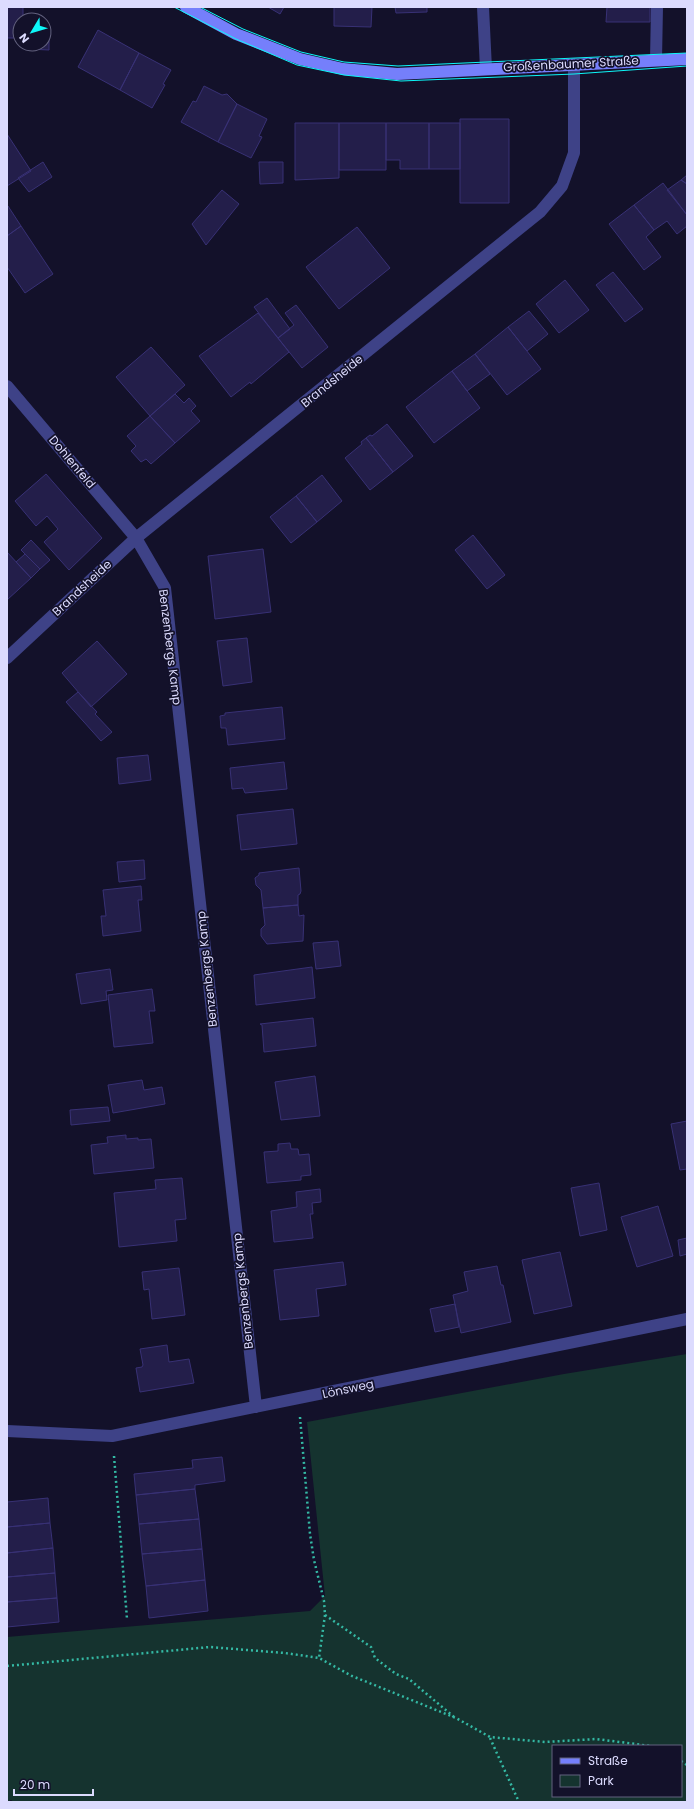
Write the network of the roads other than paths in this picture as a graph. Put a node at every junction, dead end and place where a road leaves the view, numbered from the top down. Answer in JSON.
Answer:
{"nodes":[{"id":1,"x":186,"y":7,"type":"edge"},
{"id":2,"x":483,"y":7,"type":"edge"},
{"id":3,"x":657,"y":7,"type":"edge"},
{"id":4,"x":687,"y":59,"type":"edge"},
{"id":5,"x":656,"y":60,"type":"junction"},
{"id":6,"x":574,"y":64,"type":"junction"},
{"id":7,"x":486,"y":69,"type":"junction"},
{"id":8,"x":7,"y":386,"type":"edge"},
{"id":9,"x":136,"y":538,"type":"junction"},
{"id":10,"x":7,"y":658,"type":"edge"},
{"id":11,"x":687,"y":1319,"type":"edge"},
{"id":12,"x":256,"y":1407,"type":"junction"},
{"id":13,"x":7,"y":1432,"type":"edge"}],
"edges":[{"from":1,"to":7,"type":"main road","name":"Großenbaumer Straße"},
{"from":2,"to":7,"type":"street","name":"Großenbaumer Straße"},
{"from":3,"to":5,"type":"street","name":"Großenbaumer Straße"},
{"from":4,"to":5,"type":"main road","name":"Großenbaumer Straße"},
{"from":5,"to":6,"type":"main road","name":"Großenbaumer Straße"},
{"from":6,"to":7,"type":"main road","name":"Großenbaumer Straße"},
{"from":6,"to":9,"type":"street","name":"Brandsheide"},
{"from":8,"to":9,"type":"street","name":"Dohlenfeld"},
{"from":9,"to":10,"type":"street","name":"Brandsheide"},
{"from":9,"to":12,"type":"street","name":"Benzenbergs Kamp"},
{"from":11,"to":12,"type":"street","name":"Lönsweg"},
{"from":12,"to":13,"type":"street","name":"Lönsweg"}]}
